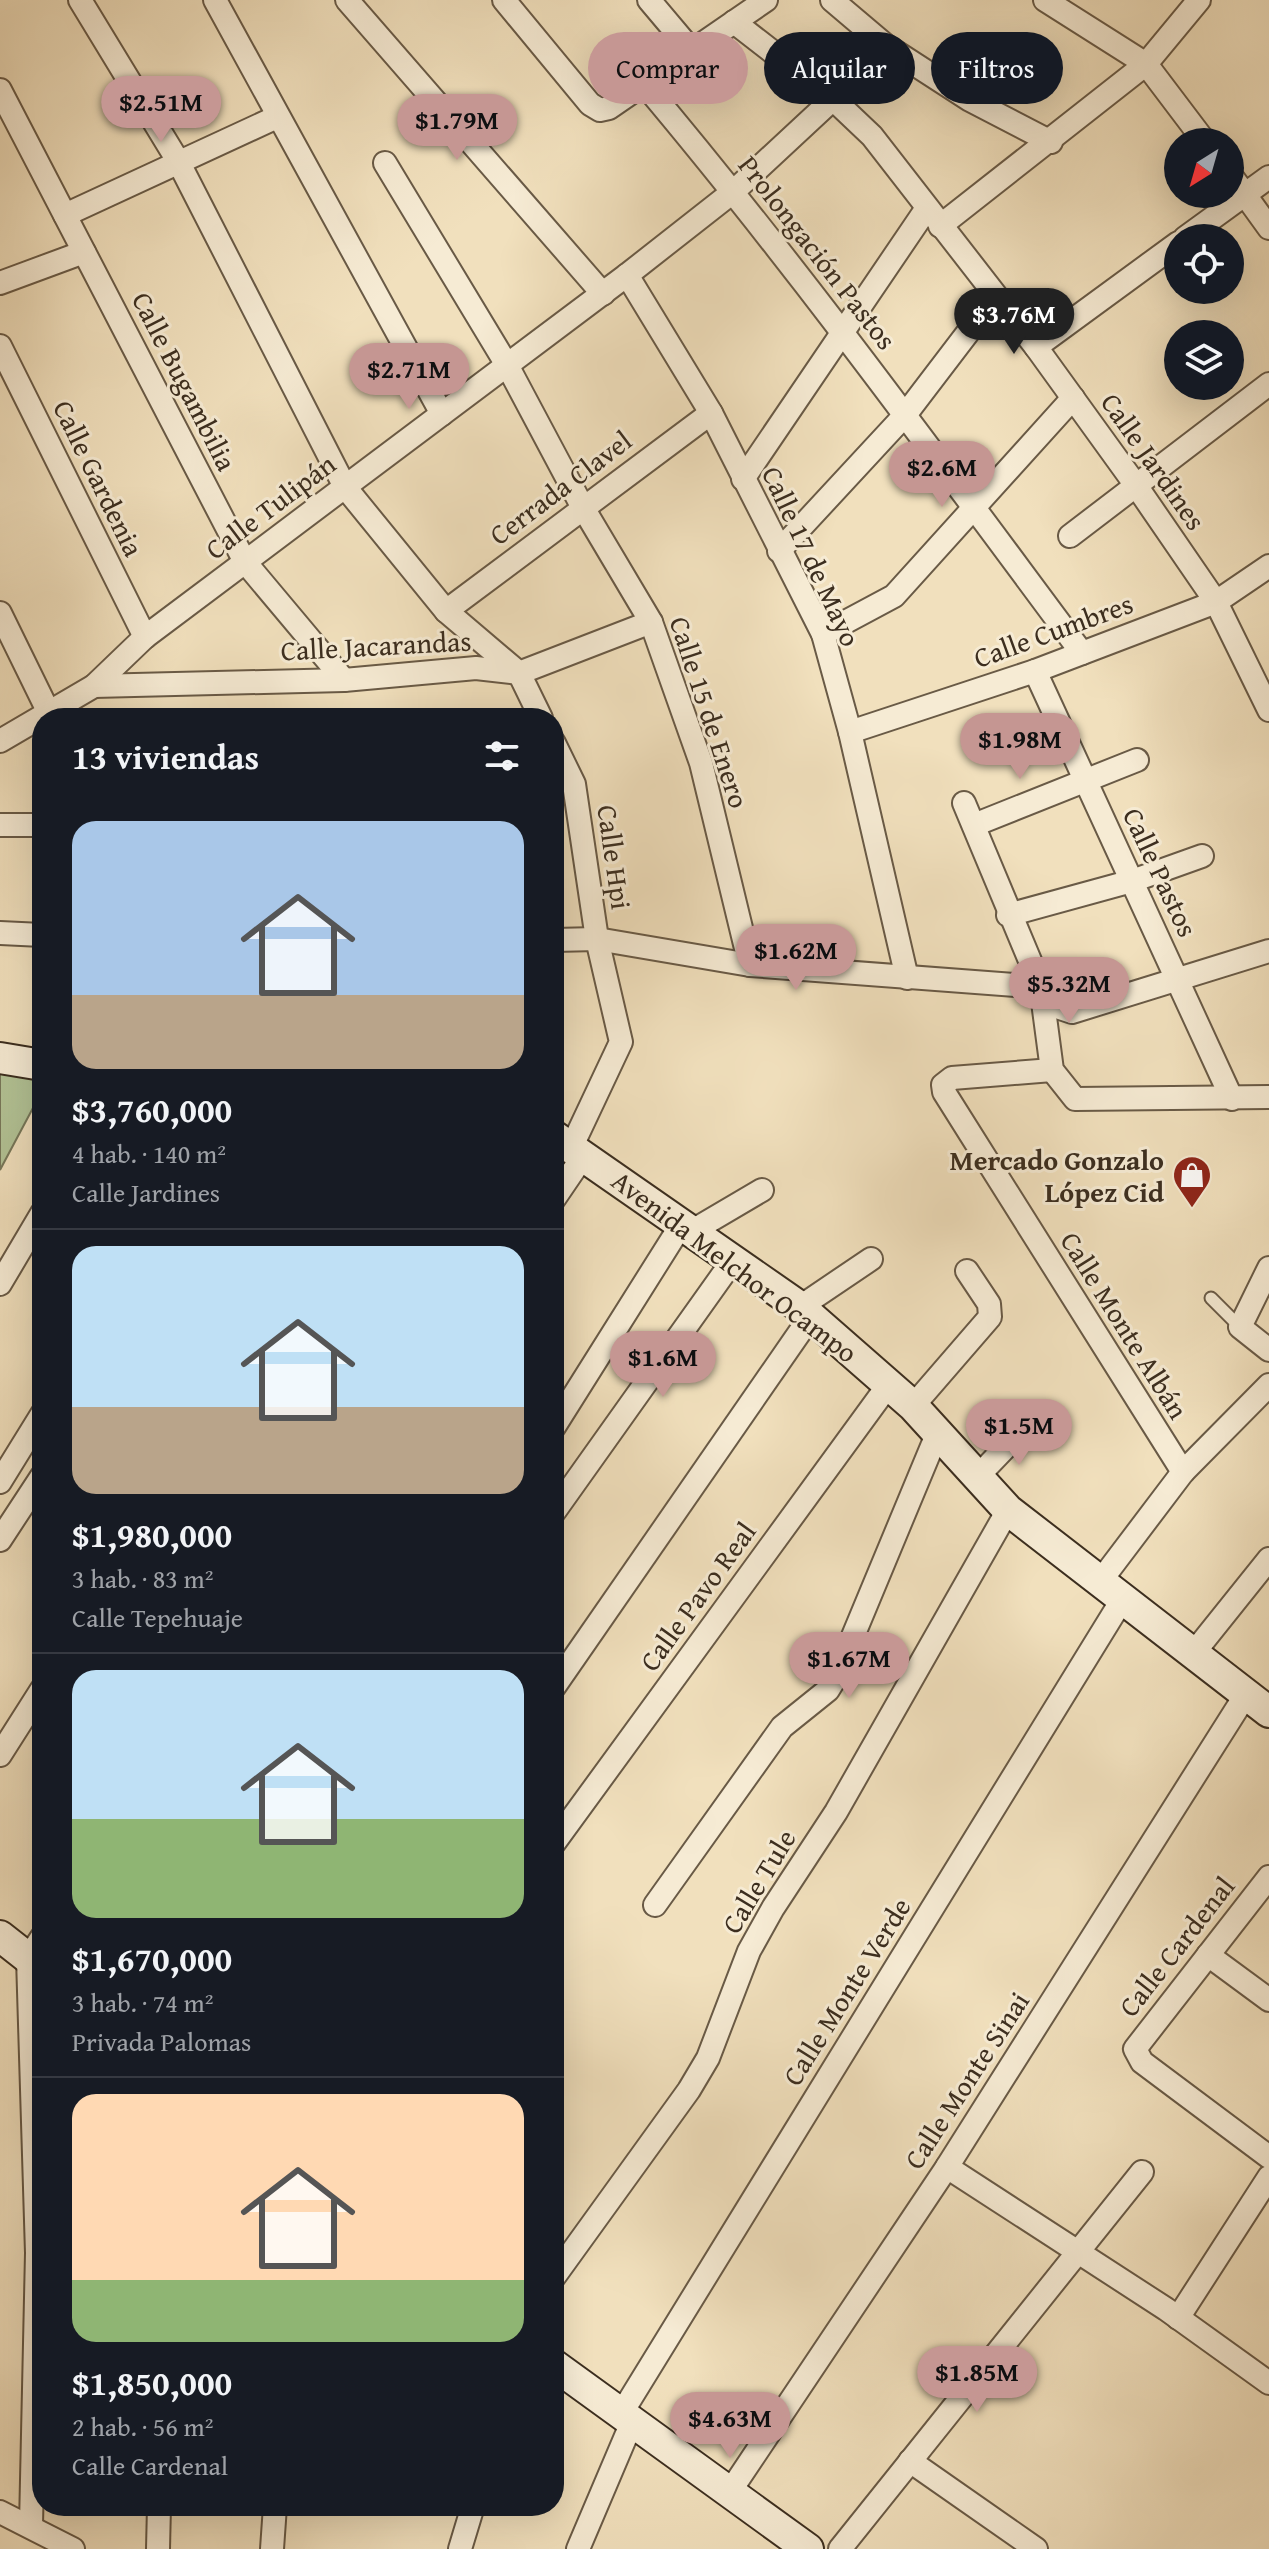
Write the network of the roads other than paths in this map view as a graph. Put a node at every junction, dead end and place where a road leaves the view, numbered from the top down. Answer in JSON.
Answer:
{"nodes":[{"id":1,"x":80,"y":0,"type":"edge"},
{"id":2,"x":215,"y":0,"type":"edge"},
{"id":3,"x":347,"y":0,"type":"edge"},
{"id":4,"x":504,"y":0,"type":"edge"},
{"id":5,"x":649,"y":0,"type":"edge"},
{"id":6,"x":766,"y":0,"type":"edge"},
{"id":7,"x":832,"y":0,"type":"edge"},
{"id":8,"x":1045,"y":0,"type":"edge"},
{"id":9,"x":1199,"y":0,"type":"edge"},
{"id":10,"x":734,"y":22,"type":"junction"},
{"id":11,"x":676,"y":32,"type":"edge"},
{"id":12,"x":720,"y":32,"type":"edge"},
{"id":13,"x":764,"y":45,"type":"edge"},
{"id":14,"x":1146,"y":64,"type":"junction"},
{"id":15,"x":0,"y":90,"type":"edge"},
{"id":16,"x":588,"y":102,"type":"edge"},
{"id":17,"x":590,"y":104,"type":"edge"},
{"id":18,"x":610,"y":104,"type":"edge"},
{"id":19,"x":661,"y":104,"type":"edge"},
{"id":20,"x":828,"y":104,"type":"edge"},
{"id":21,"x":838,"y":104,"type":"edge"},
{"id":22,"x":277,"y":117,"type":"junction"},
{"id":23,"x":1194,"y":128,"type":"edge"},
{"id":24,"x":1051,"y":142,"type":"junction"},
{"id":25,"x":178,"y":161,"type":"junction"},
{"id":26,"x":385,"y":163,"type":"dead end"},
{"id":27,"x":1269,"y":177,"type":"edge"},
{"id":28,"x":734,"y":191,"type":"junction"},
{"id":29,"x":1245,"y":194,"type":"junction"},
{"id":30,"x":65,"y":215,"type":"junction"},
{"id":31,"x":933,"y":217,"type":"junction"},
{"id":32,"x":1204,"y":224,"type":"edge"},
{"id":33,"x":1269,"y":228,"type":"edge"},
{"id":34,"x":84,"y":252,"type":"junction"},
{"id":35,"x":1164,"y":253,"type":"edge"},
{"id":36,"x":627,"y":275,"type":"junction"},
{"id":37,"x":0,"y":283,"type":"edge"},
{"id":38,"x":603,"y":294,"type":"junction"},
{"id":39,"x":995,"y":297,"type":"junction"},
{"id":40,"x":843,"y":331,"type":"junction"},
{"id":41,"x":0,"y":346,"type":"edge"},
{"id":42,"x":1036,"y":347,"type":"junction"},
{"id":43,"x":507,"y":365,"type":"junction"},
{"id":44,"x":1269,"y":384,"type":"edge"},
{"id":45,"x":1073,"y":398,"type":"junction"},
{"id":46,"x":711,"y":413,"type":"junction"},
{"id":47,"x":442,"y":414,"type":"junction"},
{"id":48,"x":905,"y":415,"type":"junction"},
{"id":49,"x":743,"y":479,"type":"junction"},
{"id":50,"x":1135,"y":484,"type":"junction"},
{"id":51,"x":345,"y":487,"type":"junction"},
{"id":52,"x":582,"y":506,"type":"junction"},
{"id":53,"x":974,"y":508,"type":"junction"},
{"id":54,"x":1070,"y":536,"type":"dead end"},
{"id":55,"x":779,"y":551,"type":"junction"},
{"id":56,"x":245,"y":562,"type":"junction"},
{"id":57,"x":1269,"y":566,"type":"edge"},
{"id":58,"x":1216,"y":602,"type":"junction"},
{"id":59,"x":446,"y":611,"type":"junction"},
{"id":60,"x":0,"y":613,"type":"edge"},
{"id":61,"x":651,"y":622,"type":"junction"},
{"id":62,"x":823,"y":634,"type":"junction"},
{"id":63,"x":145,"y":637,"type":"junction"},
{"id":64,"x":1082,"y":653,"type":"junction"},
{"id":65,"x":1035,"y":671,"type":"junction"},
{"id":66,"x":519,"y":673,"type":"junction"},
{"id":67,"x":344,"y":680,"type":"junction"},
{"id":68,"x":94,"y":686,"type":"junction"},
{"id":69,"x":47,"y":708,"type":"edge"},
{"id":70,"x":54,"y":708,"type":"edge"},
{"id":71,"x":536,"y":708,"type":"edge"},
{"id":72,"x":1269,"y":710,"type":"edge"},
{"id":73,"x":32,"y":721,"type":"edge"},
{"id":74,"x":850,"y":732,"type":"junction"},
{"id":75,"x":0,"y":741,"type":"edge"},
{"id":76,"x":1137,"y":760,"type":"dead end"},
{"id":77,"x":1085,"y":779,"type":"junction"},
{"id":78,"x":564,"y":784,"type":"edge"},
{"id":79,"x":964,"y":803,"type":"dead end"},
{"id":80,"x":0,"y":825,"type":"edge"},
{"id":81,"x":32,"y":825,"type":"edge"},
{"id":82,"x":974,"y":825,"type":"junction"},
{"id":83,"x":1202,"y":856,"type":"dead end"},
{"id":84,"x":1132,"y":881,"type":"junction"},
{"id":85,"x":1008,"y":915,"type":"junction"},
{"id":86,"x":0,"y":933,"type":"edge"},
{"id":87,"x":32,"y":935,"type":"edge"},
{"id":88,"x":597,"y":939,"type":"junction"},
{"id":89,"x":564,"y":940,"type":"edge"},
{"id":90,"x":1269,"y":951,"type":"edge"},
{"id":91,"x":750,"y":965,"type":"junction"},
{"id":92,"x":907,"y":978,"type":"junction"},
{"id":93,"x":1179,"y":980,"type":"junction"},
{"id":94,"x":1041,"y":987,"type":"junction"},
{"id":95,"x":0,"y":1058,"type":"edge"},
{"id":96,"x":32,"y":1063,"type":"edge"},
{"id":97,"x":1052,"y":1070,"type":"junction"},
{"id":98,"x":1269,"y":1097,"type":"edge"},
{"id":99,"x":1232,"y":1099,"type":"junction"},
{"id":100,"x":570,"y":1146,"type":"edge"},
{"id":101,"x":564,"y":1166,"type":"edge"},
{"id":102,"x":762,"y":1190,"type":"dead end"},
{"id":103,"x":688,"y":1226,"type":"junction"},
{"id":104,"x":32,"y":1230,"type":"edge"},
{"id":105,"x":734,"y":1259,"type":"junction"},
{"id":106,"x":871,"y":1259,"type":"dead end"},
{"id":107,"x":1269,"y":1268,"type":"edge"},
{"id":108,"x":967,"y":1271,"type":"dead end"},
{"id":109,"x":0,"y":1284,"type":"edge"},
{"id":110,"x":1211,"y":1298,"type":"dead end"},
{"id":111,"x":806,"y":1312,"type":"junction"},
{"id":112,"x":1240,"y":1327,"type":"junction"},
{"id":113,"x":1269,"y":1350,"type":"edge"},
{"id":114,"x":889,"y":1384,"type":"junction"},
{"id":115,"x":1269,"y":1385,"type":"edge"},
{"id":116,"x":913,"y":1406,"type":"junction"},
{"id":117,"x":564,"y":1412,"type":"edge"},
{"id":118,"x":1025,"y":1427,"type":"dead end"},
{"id":119,"x":32,"y":1430,"type":"edge"},
{"id":120,"x":938,"y":1432,"type":"junction"},
{"id":121,"x":1183,"y":1472,"type":"junction"},
{"id":122,"x":979,"y":1475,"type":"junction"},
{"id":123,"x":0,"y":1482,"type":"edge"},
{"id":124,"x":32,"y":1491,"type":"edge"},
{"id":125,"x":564,"y":1498,"type":"edge"},
{"id":126,"x":1008,"y":1510,"type":"junction"},
{"id":127,"x":0,"y":1540,"type":"edge"},
{"id":128,"x":1269,"y":1559,"type":"edge"},
{"id":129,"x":1110,"y":1591,"type":"junction"},
{"id":130,"x":1192,"y":1655,"type":"junction"},
{"id":131,"x":564,"y":1672,"type":"edge"},
{"id":132,"x":1257,"y":1704,"type":"edge"},
{"id":133,"x":32,"y":1705,"type":"edge"},
{"id":134,"x":0,"y":1755,"type":"edge"},
{"id":135,"x":564,"y":1829,"type":"edge"},
{"id":136,"x":1269,"y":1877,"type":"edge"},
{"id":137,"x":655,"y":1905,"type":"dead end"},
{"id":138,"x":0,"y":1936,"type":"edge"},
{"id":139,"x":32,"y":1952,"type":"edge"},
{"id":140,"x":1208,"y":1955,"type":"junction"},
{"id":141,"x":1269,"y":2000,"type":"edge"},
{"id":142,"x":1269,"y":2157,"type":"edge"},
{"id":143,"x":947,"y":2167,"type":"junction"},
{"id":144,"x":1142,"y":2172,"type":"dead end"},
{"id":145,"x":1269,"y":2177,"type":"edge"},
{"id":146,"x":1079,"y":2251,"type":"junction"},
{"id":147,"x":564,"y":2263,"type":"edge"},
{"id":148,"x":1178,"y":2318,"type":"junction"},
{"id":149,"x":564,"y":2372,"type":"edge"},
{"id":150,"x":1269,"y":2383,"type":"edge"},
{"id":151,"x":627,"y":2418,"type":"junction"},
{"id":152,"x":910,"y":2461,"type":"junction"},
{"id":153,"x":32,"y":2480,"type":"edge"},
{"id":154,"x":729,"y":2493,"type":"junction"},
{"id":155,"x":0,"y":2512,"type":"edge"},
{"id":156,"x":159,"y":2516,"type":"edge"},
{"id":157,"x":274,"y":2516,"type":"edge"},
{"id":158,"x":470,"y":2516,"type":"edge"},
{"id":159,"x":31,"y":2525,"type":"junction"},
{"id":160,"x":791,"y":2544,"type":"edge"},
{"id":161,"x":73,"y":2549,"type":"edge"},
{"id":162,"x":158,"y":2549,"type":"edge"},
{"id":163,"x":272,"y":2549,"type":"edge"},
{"id":164,"x":460,"y":2549,"type":"edge"},
{"id":165,"x":578,"y":2549,"type":"edge"},
{"id":166,"x":840,"y":2549,"type":"edge"},
{"id":167,"x":1036,"y":2549,"type":"edge"}],
"edges":[{"from":1,"to":25,"type":"street"},
{"from":2,"to":22,"type":"street"},
{"from":3,"to":38,"type":"street"},
{"from":4,"to":16,"type":"street"},
{"from":5,"to":11,"type":"street"},
{"from":6,"to":10,"type":"street"},
{"from":7,"to":24,"type":"street"},
{"from":8,"to":14,"type":"street"},
{"from":9,"to":14,"type":"street"},
{"from":10,"to":12,"type":"street"},
{"from":10,"to":13,"type":"street","name":"Calle Jardines"},
{"from":14,"to":23,"type":"street"},
{"from":14,"to":24,"type":"street"},
{"from":15,"to":30,"type":"street","name":"Calle Bugambilia"},
{"from":17,"to":18,"type":"street"},
{"from":19,"to":28,"type":"street","name":"Prolongación Pastos"},
{"from":20,"to":28,"type":"street","name":"Calle Tulipán"},
{"from":21,"to":31,"type":"street","name":"Calle Jardines"},
{"from":22,"to":25,"type":"street"},
{"from":22,"to":47,"type":"street"},
{"from":24,"to":31,"type":"street"},
{"from":25,"to":30,"type":"street"},
{"from":25,"to":51,"type":"street"},
{"from":26,"to":43,"type":"street","name":"Calle 15 de Enero"},
{"from":27,"to":29,"type":"street"},
{"from":28,"to":36,"type":"street","name":"Calle Tulipán"},
{"from":28,"to":40,"type":"street","name":"Prolongación Pastos"},
{"from":29,"to":32,"type":"street"},
{"from":29,"to":33,"type":"street"},
{"from":30,"to":34,"type":"street","name":"Calle Bugambilia"},
{"from":31,"to":39,"type":"street","name":"Calle Jardines"},
{"from":31,"to":40,"type":"street"},
{"from":34,"to":37,"type":"street"},
{"from":34,"to":56,"type":"street","name":"Calle Bugambilia"},
{"from":35,"to":42,"type":"street"},
{"from":36,"to":38,"type":"street","name":"Calle Tulipán"},
{"from":36,"to":46,"type":"street","name":"Calle 17 de Mayo"},
{"from":38,"to":43,"type":"street","name":"Calle Tulipán"},
{"from":39,"to":42,"type":"street","name":"Calle Jardines"},
{"from":39,"to":48,"type":"street"},
{"from":40,"to":48,"type":"street","name":"Prolongación Pastos"},
{"from":40,"to":49,"type":"street"},
{"from":41,"to":63,"type":"street","name":"Calle Gardenia"},
{"from":42,"to":45,"type":"street","name":"Calle Jardines"},
{"from":43,"to":47,"type":"street","name":"Calle Tulipán"},
{"from":43,"to":52,"type":"street","name":"Calle 15 de Enero"},
{"from":44,"to":50,"type":"street"},
{"from":45,"to":50,"type":"street","name":"Calle Jardines"},
{"from":45,"to":53,"type":"street"},
{"from":46,"to":49,"type":"street","name":"Calle 17 de Mayo"},
{"from":46,"to":52,"type":"street","name":"Cerrada Clavel"},
{"from":47,"to":51,"type":"street","name":"Calle Tulipán"},
{"from":48,"to":53,"type":"street","name":"Prolongación Pastos"},
{"from":48,"to":55,"type":"street"},
{"from":49,"to":55,"type":"street","name":"Calle 17 de Mayo"},
{"from":50,"to":54,"type":"street"},
{"from":50,"to":58,"type":"street","name":"Calle Jardines"},
{"from":51,"to":56,"type":"street","name":"Calle Tulipán"},
{"from":51,"to":59,"type":"street"},
{"from":52,"to":59,"type":"street","name":"Cerrada Clavel"},
{"from":52,"to":61,"type":"street","name":"Calle 15 de Enero"},
{"from":53,"to":62,"type":"street"},
{"from":53,"to":64,"type":"street","name":"Prolongación Pastos"},
{"from":55,"to":62,"type":"street","name":"Calle 17 de Mayo"},
{"from":56,"to":63,"type":"street","name":"Calle Tulipán"},
{"from":56,"to":67,"type":"street","name":"Calle Bugambilia"},
{"from":57,"to":58,"type":"street","name":"Calle Cumbres"},
{"from":58,"to":64,"type":"street","name":"Calle Cumbres"},
{"from":58,"to":72,"type":"street","name":"Calle Jardines"},
{"from":59,"to":66,"type":"street"},
{"from":60,"to":69,"type":"street"},
{"from":61,"to":66,"type":"street","name":"Calle Jacarandas"},
{"from":61,"to":91,"type":"street","name":"Calle 15 de Enero"},
{"from":62,"to":74,"type":"street","name":"Calle 17 de Mayo"},
{"from":63,"to":68,"type":"street","name":"Calle Tulipán"},
{"from":64,"to":65,"type":"street","name":"Calle Cumbres"},
{"from":65,"to":74,"type":"street","name":"Calle Cumbres"},
{"from":65,"to":77,"type":"street","name":"Calle Pastos"},
{"from":66,"to":67,"type":"street","name":"Calle Jacarandas"},
{"from":66,"to":71,"type":"street"},
{"from":67,"to":68,"type":"street","name":"Calle Jacarandas"},
{"from":68,"to":70,"type":"street","name":"Calle Tulipán"},
{"from":73,"to":75,"type":"street","name":"Calle Tulipán"},
{"from":74,"to":92,"type":"street","name":"Calle 17 de Mayo"},
{"from":76,"to":77,"type":"street"},
{"from":77,"to":82,"type":"street"},
{"from":77,"to":84,"type":"street","name":"Calle Pastos"},
{"from":78,"to":88,"type":"street","name":"Calle Hpi"},
{"from":79,"to":82,"type":"street"},
{"from":80,"to":81,"type":"street"},
{"from":82,"to":85,"type":"street"},
{"from":83,"to":84,"type":"street"},
{"from":84,"to":85,"type":"street"},
{"from":84,"to":93,"type":"street","name":"Calle Pastos"},
{"from":85,"to":94,"type":"street"},
{"from":86,"to":87,"type":"street"},
{"from":88,"to":89,"type":"street"},
{"from":88,"to":91,"type":"street"},
{"from":88,"to":100,"type":"street","name":"Calle Hpi"},
{"from":90,"to":93,"type":"street"},
{"from":91,"to":92,"type":"street"},
{"from":92,"to":94,"type":"street"},
{"from":93,"to":94,"type":"street"},
{"from":93,"to":99,"type":"street","name":"Calle Pastos"},
{"from":94,"to":97,"type":"street"},
{"from":95,"to":96,"type":"street"},
{"from":97,"to":99,"type":"street"},
{"from":97,"to":121,"type":"street","name":"Calle Monte Albán"},
{"from":98,"to":99,"type":"street"},
{"from":100,"to":101,"type":"street","name":"Calle Hpi"},
{"from":100,"to":103,"type":"street","name":"Avenida Melchor Ocampo"},
{"from":102,"to":103,"type":"street"},
{"from":103,"to":105,"type":"street","name":"Avenida Melchor Ocampo"},
{"from":103,"to":117,"type":"street"},
{"from":104,"to":109,"type":"street"},
{"from":105,"to":111,"type":"street","name":"Avenida Melchor Ocampo"},
{"from":105,"to":125,"type":"street"},
{"from":106,"to":111,"type":"street"},
{"from":107,"to":112,"type":"street"},
{"from":108,"to":116,"type":"street"},
{"from":110,"to":112,"type":"lane"},
{"from":111,"to":114,"type":"street","name":"Avenida Melchor Ocampo"},
{"from":111,"to":131,"type":"street"},
{"from":112,"to":113,"type":"street"},
{"from":114,"to":116,"type":"street","name":"Avenida Melchor Ocampo"},
{"from":114,"to":135,"type":"street","name":"Calle Pavo Real"},
{"from":115,"to":121,"type":"street","name":"Calle Monte Verde"},
{"from":116,"to":120,"type":"street","name":"Avenida Melchor Ocampo"},
{"from":118,"to":122,"type":"street"},
{"from":119,"to":123,"type":"street"},
{"from":120,"to":122,"type":"street","name":"Avenida Melchor Ocampo"},
{"from":120,"to":137,"type":"street"},
{"from":121,"to":129,"type":"street","name":"Calle Monte Verde"},
{"from":122,"to":126,"type":"street","name":"Avenida Melchor Ocampo"},
{"from":124,"to":127,"type":"street"},
{"from":126,"to":129,"type":"street","name":"Avenida Melchor Ocampo"},
{"from":126,"to":147,"type":"street","name":"Calle Tule"},
{"from":128,"to":130,"type":"street"},
{"from":129,"to":130,"type":"street","name":"Avenida Melchor Ocampo"},
{"from":129,"to":151,"type":"street","name":"Calle Monte Verde"},
{"from":130,"to":132,"type":"street","name":"Avenida Melchor Ocampo"},
{"from":132,"to":143,"type":"street","name":"Calle Monte Sinai"},
{"from":133,"to":134,"type":"street"},
{"from":136,"to":140,"type":"street","name":"Calle Cardenal"},
{"from":138,"to":139,"type":"street"},
{"from":140,"to":141,"type":"street"},
{"from":140,"to":142,"type":"street","name":"Calle Cardenal"},
{"from":143,"to":146,"type":"street"},
{"from":143,"to":154,"type":"street","name":"Calle Monte Sinai"},
{"from":144,"to":146,"type":"street"},
{"from":145,"to":148,"type":"street"},
{"from":146,"to":148,"type":"street"},
{"from":146,"to":152,"type":"street"},
{"from":148,"to":150,"type":"street"},
{"from":149,"to":151,"type":"street"},
{"from":151,"to":154,"type":"street"},
{"from":151,"to":165,"type":"street","name":"Calle Monte Verde"},
{"from":152,"to":166,"type":"street"},
{"from":152,"to":167,"type":"street"},
{"from":153,"to":159,"type":"street"},
{"from":154,"to":160,"type":"street"},
{"from":155,"to":159,"type":"street"},
{"from":156,"to":162,"type":"street"},
{"from":157,"to":163,"type":"street"},
{"from":158,"to":164,"type":"street"},
{"from":159,"to":161,"type":"street"}]}
